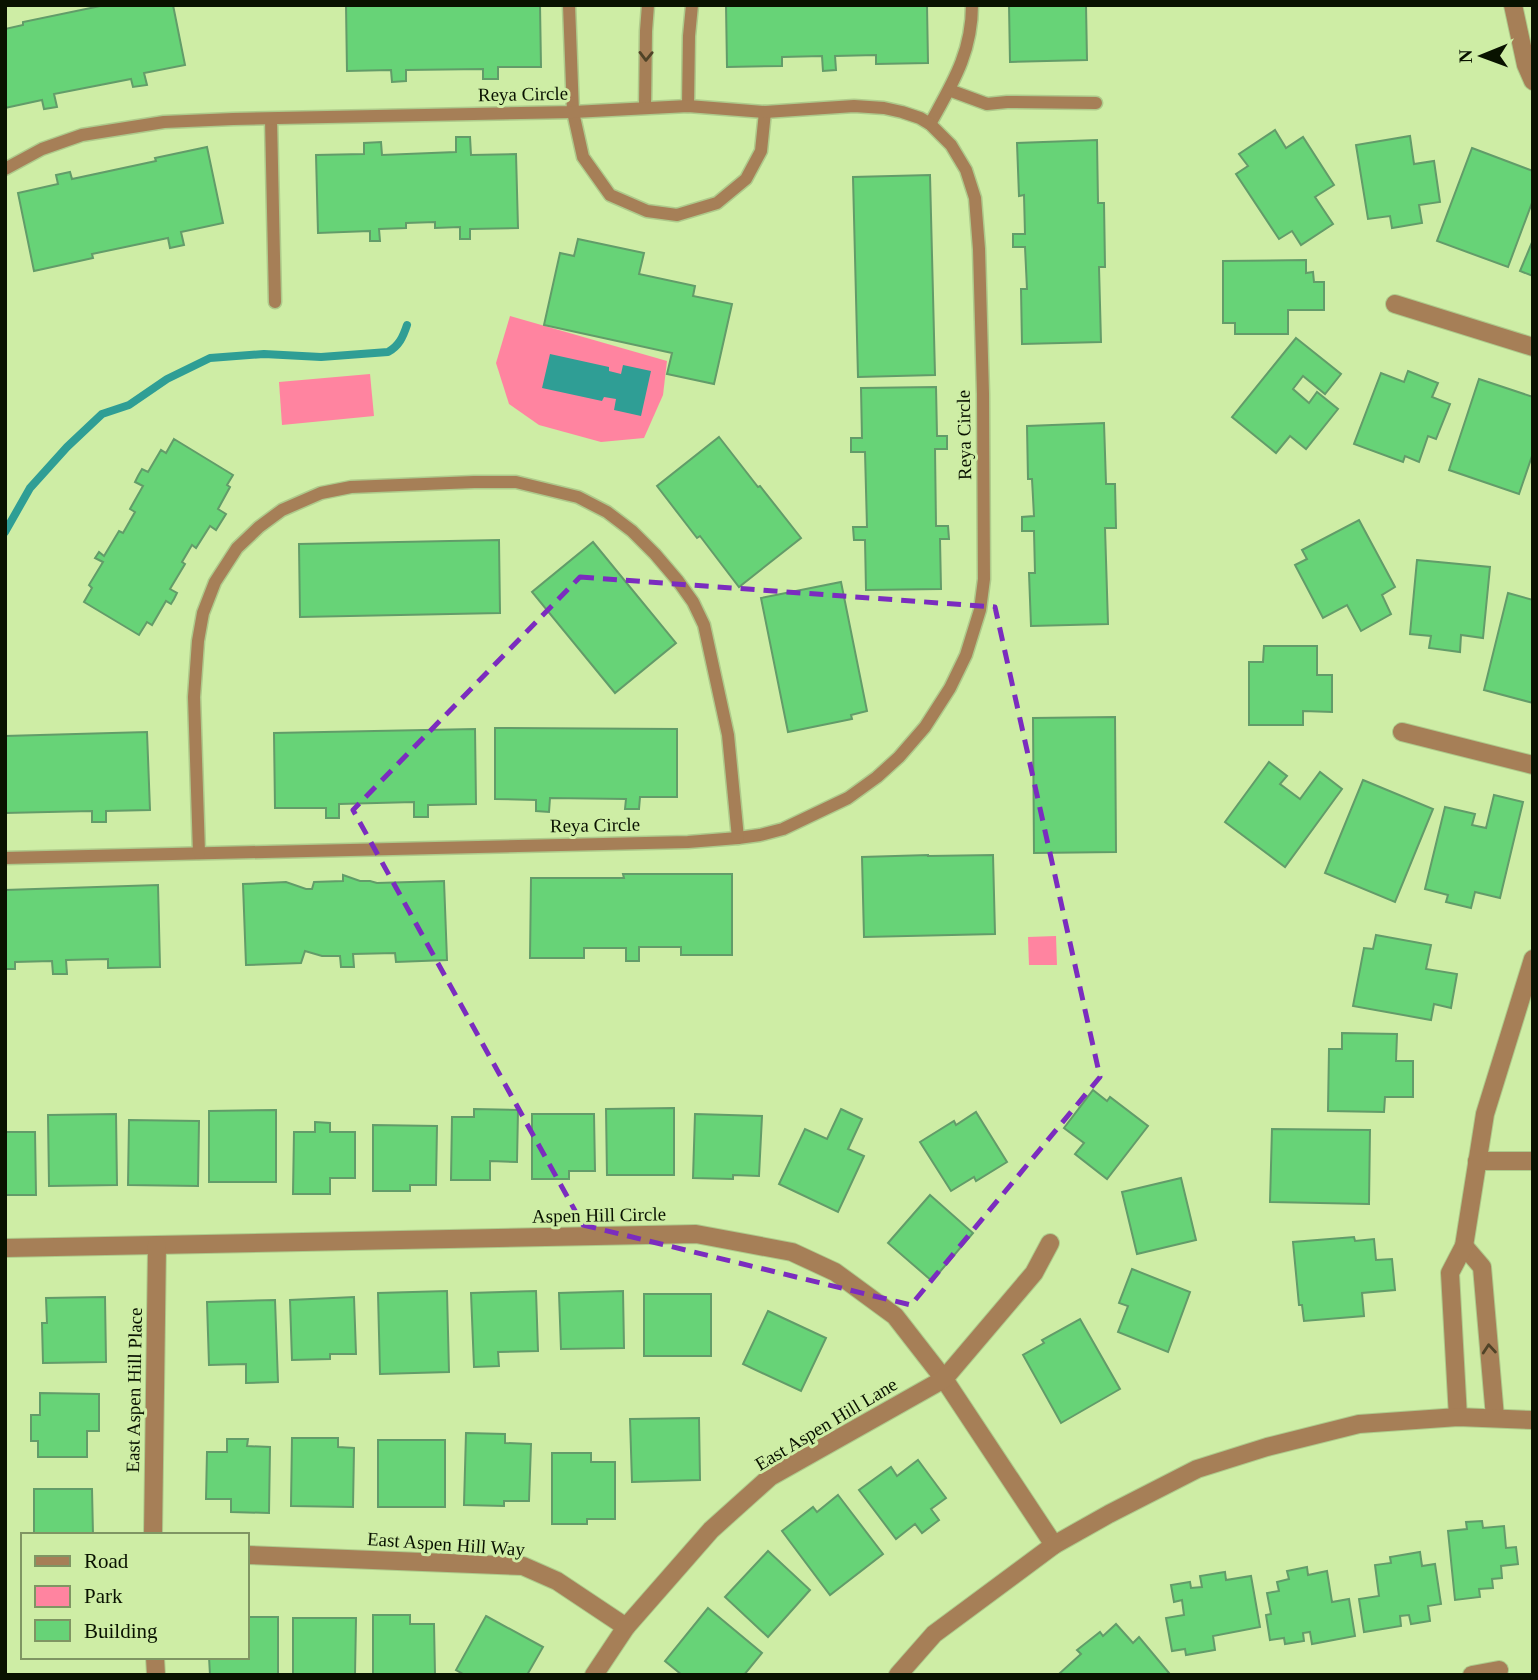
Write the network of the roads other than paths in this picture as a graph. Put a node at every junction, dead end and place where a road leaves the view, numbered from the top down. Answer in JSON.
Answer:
{"nodes":[{"id":1,"x":569,"y":5,"type":"edge"},
{"id":2,"x":649,"y":5,"type":"edge"},
{"id":3,"x":691,"y":5,"type":"edge"},
{"id":4,"x":972,"y":5,"type":"edge"},
{"id":5,"x":1513,"y":5,"type":"edge"},
{"id":6,"x":1533,"y":81,"type":"edge"},
{"id":7,"x":949,"y":90,"type":"junction"},
{"id":8,"x":1096,"y":103,"type":"dead end"},
{"id":9,"x":688,"y":106,"type":"junction"},
{"id":10,"x":645,"y":107,"type":"junction"},
{"id":11,"x":573,"y":112,"type":"junction"},
{"id":12,"x":765,"y":112,"type":"junction"},
{"id":13,"x":271,"y":119,"type":"junction"},
{"id":14,"x":930,"y":124,"type":"junction"},
{"id":15,"x":5,"y":169,"type":"edge"},
{"id":16,"x":275,"y":302,"type":"dead end"},
{"id":17,"x":1395,"y":304,"type":"dead end"},
{"id":18,"x":1533,"y":347,"type":"edge"},
{"id":19,"x":1402,"y":732,"type":"dead end"},
{"id":20,"x":1533,"y":765,"type":"edge"},
{"id":21,"x":738,"y":838,"type":"junction"},
{"id":22,"x":199,"y":853,"type":"junction"},
{"id":23,"x":5,"y":858,"type":"edge"},
{"id":24,"x":1533,"y":959,"type":"edge"},
{"id":25,"x":1476,"y":1161,"type":"junction"},
{"id":26,"x":1533,"y":1161,"type":"edge"},
{"id":27,"x":1050,"y":1243,"type":"dead end"},
{"id":28,"x":157,"y":1245,"type":"junction"},
{"id":29,"x":1464,"y":1246,"type":"junction"},
{"id":30,"x":5,"y":1248,"type":"edge"},
{"id":31,"x":944,"y":1379,"type":"junction"},
{"id":32,"x":1458,"y":1417,"type":"junction"},
{"id":33,"x":1495,"y":1417,"type":"junction"},
{"id":34,"x":1533,"y":1420,"type":"edge"},
{"id":35,"x":153,"y":1533,"type":"edge"},
{"id":36,"x":1054,"y":1545,"type":"junction"},
{"id":37,"x":248,"y":1555,"type":"edge"},
{"id":38,"x":626,"y":1627,"type":"junction"},
{"id":39,"x":1499,"y":1671,"type":"dead end"},
{"id":40,"x":594,"y":1675,"type":"edge"},
{"id":41,"x":898,"y":1675,"type":"edge"},
{"id":42,"x":1472,"y":1675,"type":"edge"}],
"edges":[{"from":1,"to":11,"type":"lane"},
{"from":2,"to":10,"type":"lane","one_way":true},
{"from":3,"to":9,"type":"lane"},
{"from":4,"to":7,"type":"lane"},
{"from":5,"to":6,"type":"street"},
{"from":7,"to":8,"type":"lane"},
{"from":7,"to":14,"type":"lane"},
{"from":9,"to":10,"type":"lane","name":"Reya Circle"},
{"from":9,"to":12,"type":"lane","name":"Reya Circle"},
{"from":10,"to":11,"type":"lane","name":"Reya Circle"},
{"from":11,"to":12,"type":"lane"},
{"from":11,"to":13,"type":"lane","name":"Reya Circle"},
{"from":12,"to":14,"type":"lane","name":"Reya Circle"},
{"from":13,"to":15,"type":"lane","name":"Reya Circle"},
{"from":13,"to":16,"type":"lane"},
{"from":14,"to":21,"type":"lane","name":"Reya Circle"},
{"from":17,"to":18,"type":"street"},
{"from":19,"to":20,"type":"street"},
{"from":21,"to":22,"type":"lane","name":"Reya Circle"},
{"from":21,"to":22,"type":"lane"},
{"from":22,"to":23,"type":"lane","name":"Reya Circle"},
{"from":24,"to":25,"type":"street"},
{"from":25,"to":26,"type":"street"},
{"from":25,"to":29,"type":"street"},
{"from":27,"to":31,"type":"street","name":"East Aspen Hill Lane"},
{"from":28,"to":30,"type":"street","name":"Aspen Hill Circle"},
{"from":28,"to":31,"type":"street","name":"Aspen Hill Circle"},
{"from":28,"to":35,"type":"street","name":"East Aspen Hill Place"},
{"from":29,"to":32,"type":"street"},
{"from":33,"to":29,"type":"street","one_way":true},
{"from":31,"to":36,"type":"street","name":"Aspen Hill Circle"},
{"from":31,"to":38,"type":"street","name":"East Aspen Hill Lane"},
{"from":32,"to":33,"type":"street"},
{"from":32,"to":36,"type":"street"},
{"from":33,"to":34,"type":"street"},
{"from":36,"to":41,"type":"street"},
{"from":37,"to":38,"type":"street","name":"East Aspen Hill Way"},
{"from":38,"to":40,"type":"street","name":"East Aspen Hill Lane"},
{"from":39,"to":42,"type":"street"}]}
